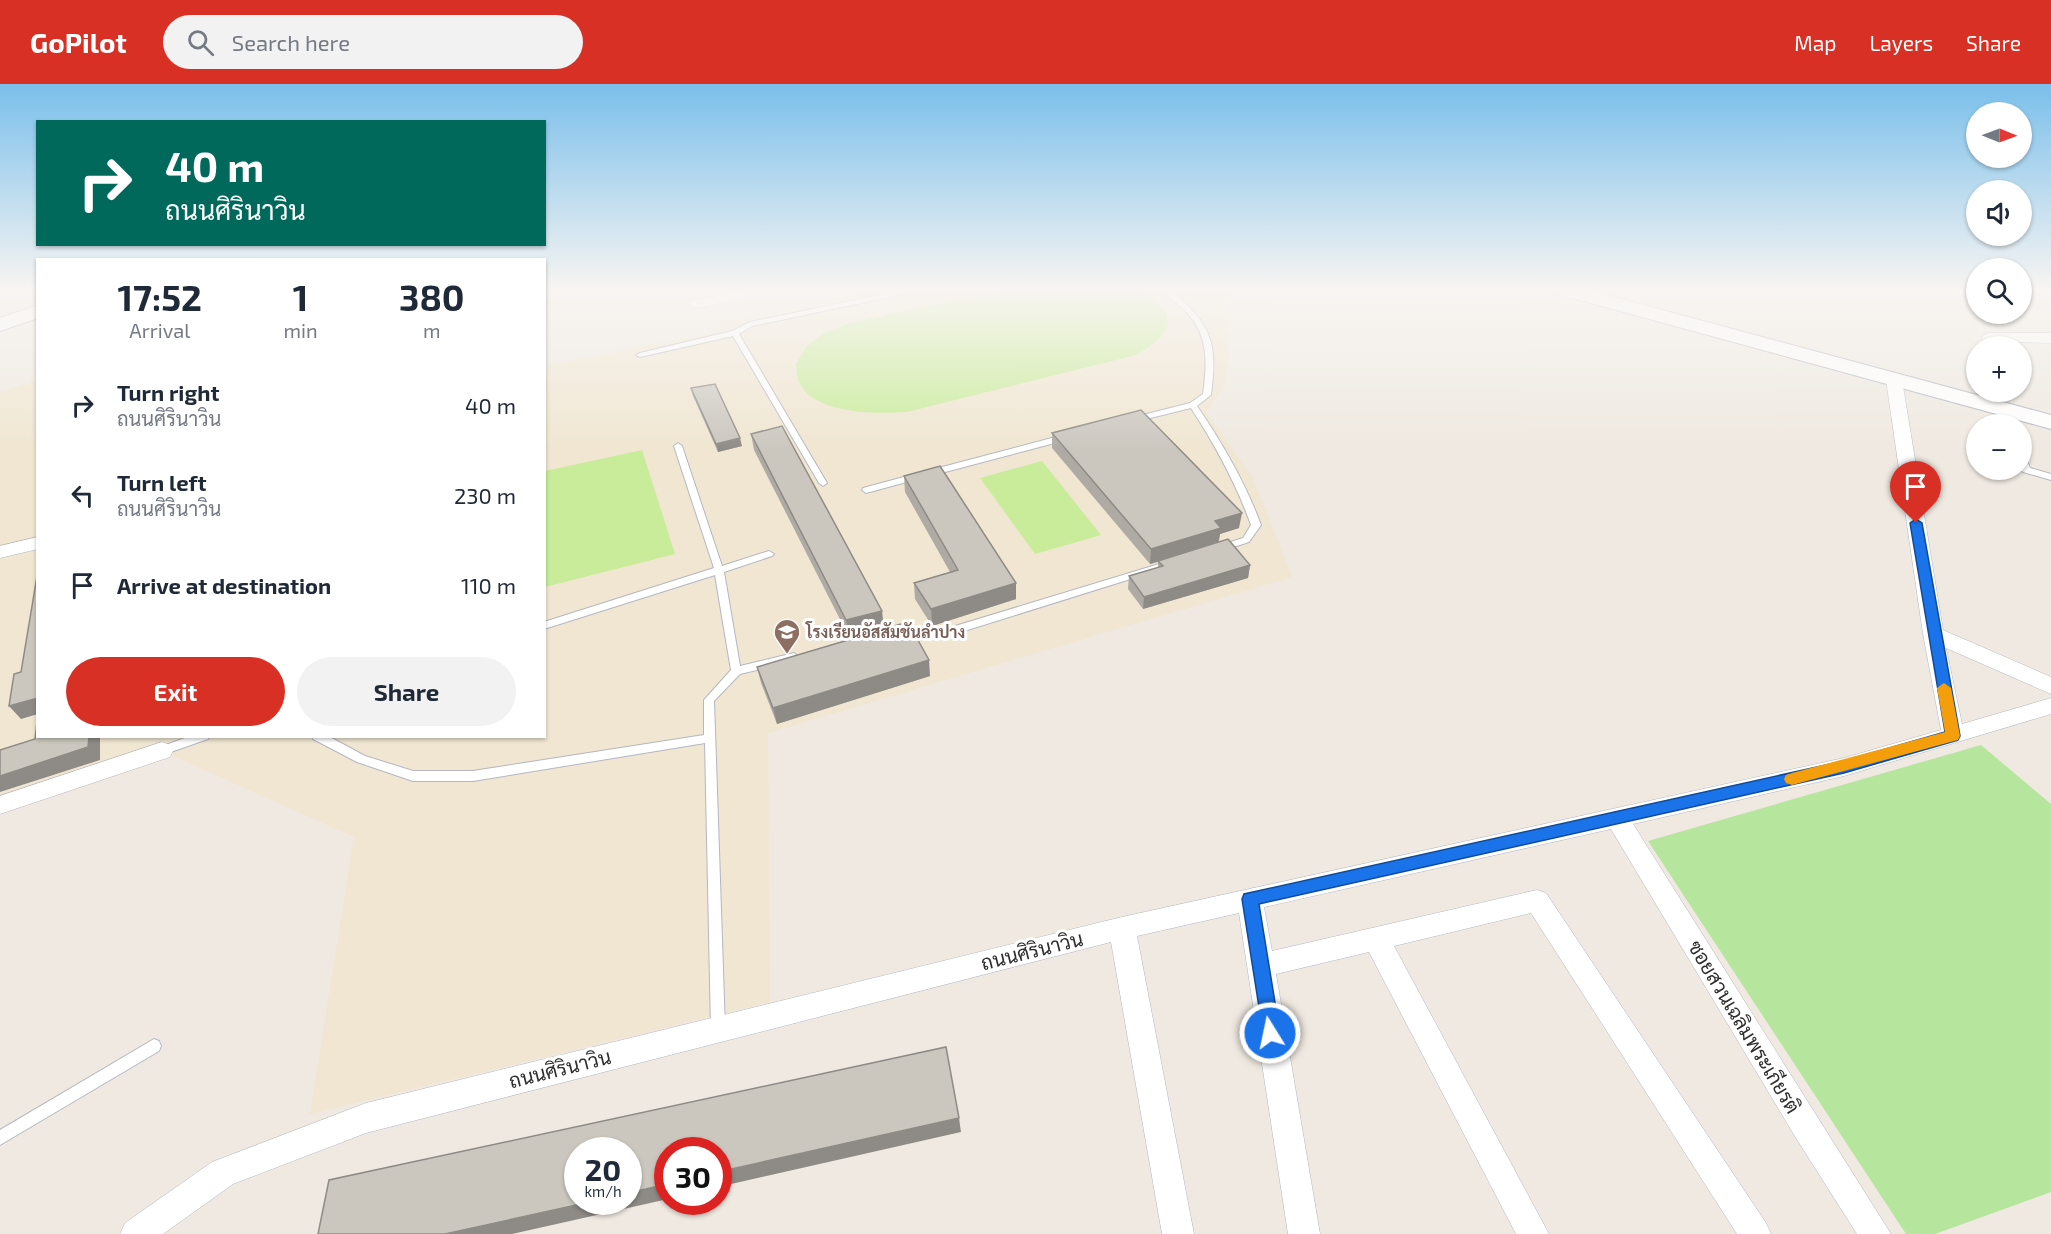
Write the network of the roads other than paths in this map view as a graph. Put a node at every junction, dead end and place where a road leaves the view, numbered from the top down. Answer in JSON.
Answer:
{"nodes":[{"id":1,"x":689,"y":344,"type":"edge"},
{"id":2,"x":741,"y":344,"type":"edge"},
{"id":3,"x":1208,"y":344,"type":"edge"},
{"id":4,"x":1761,"y":344,"type":"edge"},
{"id":5,"x":640,"y":355,"type":"dead end"},
{"id":6,"x":1894,"y":380,"type":"junction"},
{"id":7,"x":1193,"y":405,"type":"junction"},
{"id":8,"x":2002,"y":414,"type":"edge"},
{"id":9,"x":2032,"y":420,"type":"edge"},
{"id":10,"x":2051,"y":422,"type":"edge"},
{"id":11,"x":1126,"y":423,"type":"edge"},
{"id":12,"x":1070,"y":437,"type":"edge"},
{"id":13,"x":678,"y":446,"type":"dead end"},
{"id":14,"x":2032,"y":472,"type":"edge"},
{"id":15,"x":2051,"y":477,"type":"edge"},
{"id":16,"x":823,"y":483,"type":"dead end"},
{"id":17,"x":866,"y":490,"type":"dead end"},
{"id":18,"x":36,"y":543,"type":"edge"},
{"id":19,"x":1212,"y":550,"type":"edge"},
{"id":20,"x":0,"y":552,"type":"edge"},
{"id":21,"x":768,"y":554,"type":"dead end"},
{"id":22,"x":1179,"y":561,"type":"edge"},
{"id":23,"x":719,"y":570,"type":"junction"},
{"id":24,"x":546,"y":625,"type":"edge"},
{"id":25,"x":1933,"y":634,"type":"junction"},
{"id":26,"x":882,"y":635,"type":"edge"},
{"id":27,"x":803,"y":654,"type":"edge"},
{"id":28,"x":736,"y":671,"type":"junction"},
{"id":29,"x":2051,"y":686,"type":"edge"},
{"id":30,"x":2051,"y":706,"type":"edge"},
{"id":31,"x":1953,"y":736,"type":"junction"},
{"id":32,"x":198,"y":738,"type":"edge"},
{"id":33,"x":321,"y":738,"type":"edge"},
{"id":34,"x":710,"y":738,"type":"junction"},
{"id":35,"x":162,"y":751,"type":"joint"},
{"id":36,"x":0,"y":806,"type":"edge"},
{"id":37,"x":1617,"y":818,"type":"junction"},
{"id":38,"x":1250,"y":899,"type":"junction"},
{"id":39,"x":1122,"y":928,"type":"junction"},
{"id":40,"x":1376,"y":939,"type":"junction"},
{"id":41,"x":1259,"y":966,"type":"junction"},
{"id":42,"x":718,"y":1030,"type":"junction"},
{"id":43,"x":154,"y":1046,"type":"dead end"},
{"id":44,"x":0,"y":1138,"type":"edge"},
{"id":45,"x":136,"y":1234,"type":"edge"},
{"id":46,"x":1178,"y":1234,"type":"edge"},
{"id":47,"x":1304,"y":1234,"type":"edge"},
{"id":48,"x":1533,"y":1234,"type":"edge"},
{"id":49,"x":1755,"y":1234,"type":"edge"},
{"id":50,"x":1875,"y":1234,"type":"edge"}],
"edges":[{"from":1,"to":5,"type":"lane"},
{"from":2,"to":16,"type":"lane"},
{"from":3,"to":7,"type":"lane"},
{"from":4,"to":6,"type":"street"},
{"from":6,"to":8,"type":"street"},
{"from":6,"to":25,"type":"street"},
{"from":7,"to":11,"type":"lane"},
{"from":7,"to":19,"type":"lane"},
{"from":9,"to":10,"type":"street"},
{"from":12,"to":17,"type":"lane"},
{"from":13,"to":23,"type":"lane"},
{"from":14,"to":15,"type":"lane"},
{"from":18,"to":20,"type":"street"},
{"from":21,"to":23,"type":"lane"},
{"from":22,"to":26,"type":"lane"},
{"from":23,"to":24,"type":"lane"},
{"from":23,"to":28,"type":"lane"},
{"from":25,"to":29,"type":"street"},
{"from":25,"to":31,"type":"street"},
{"from":27,"to":28,"type":"lane"},
{"from":28,"to":34,"type":"lane"},
{"from":30,"to":31,"type":"street","name":"ถนนศิรินาวิน"},
{"from":31,"to":37,"type":"street","name":"ถนนศิรินาวิน"},
{"from":32,"to":35,"type":"lane"},
{"from":33,"to":34,"type":"lane"},
{"from":34,"to":42,"type":"lane"},
{"from":35,"to":36,"type":"street"},
{"from":37,"to":38,"type":"street","name":"ถนนศิรินาวิน"},
{"from":37,"to":50,"type":"street","name":"ซอยสวนเฉลิมพระเกียรติ"},
{"from":38,"to":39,"type":"street","name":"ถนนศิรินาวิน"},
{"from":38,"to":41,"type":"street"},
{"from":39,"to":42,"type":"street","name":"ถนนศิรินาวิน"},
{"from":39,"to":46,"type":"street"},
{"from":40,"to":41,"type":"street"},
{"from":40,"to":48,"type":"street"},
{"from":40,"to":49,"type":"street"},
{"from":41,"to":47,"type":"street"},
{"from":42,"to":45,"type":"street","name":"ถนนศิรินาวิน"},
{"from":43,"to":44,"type":"lane"}]}
